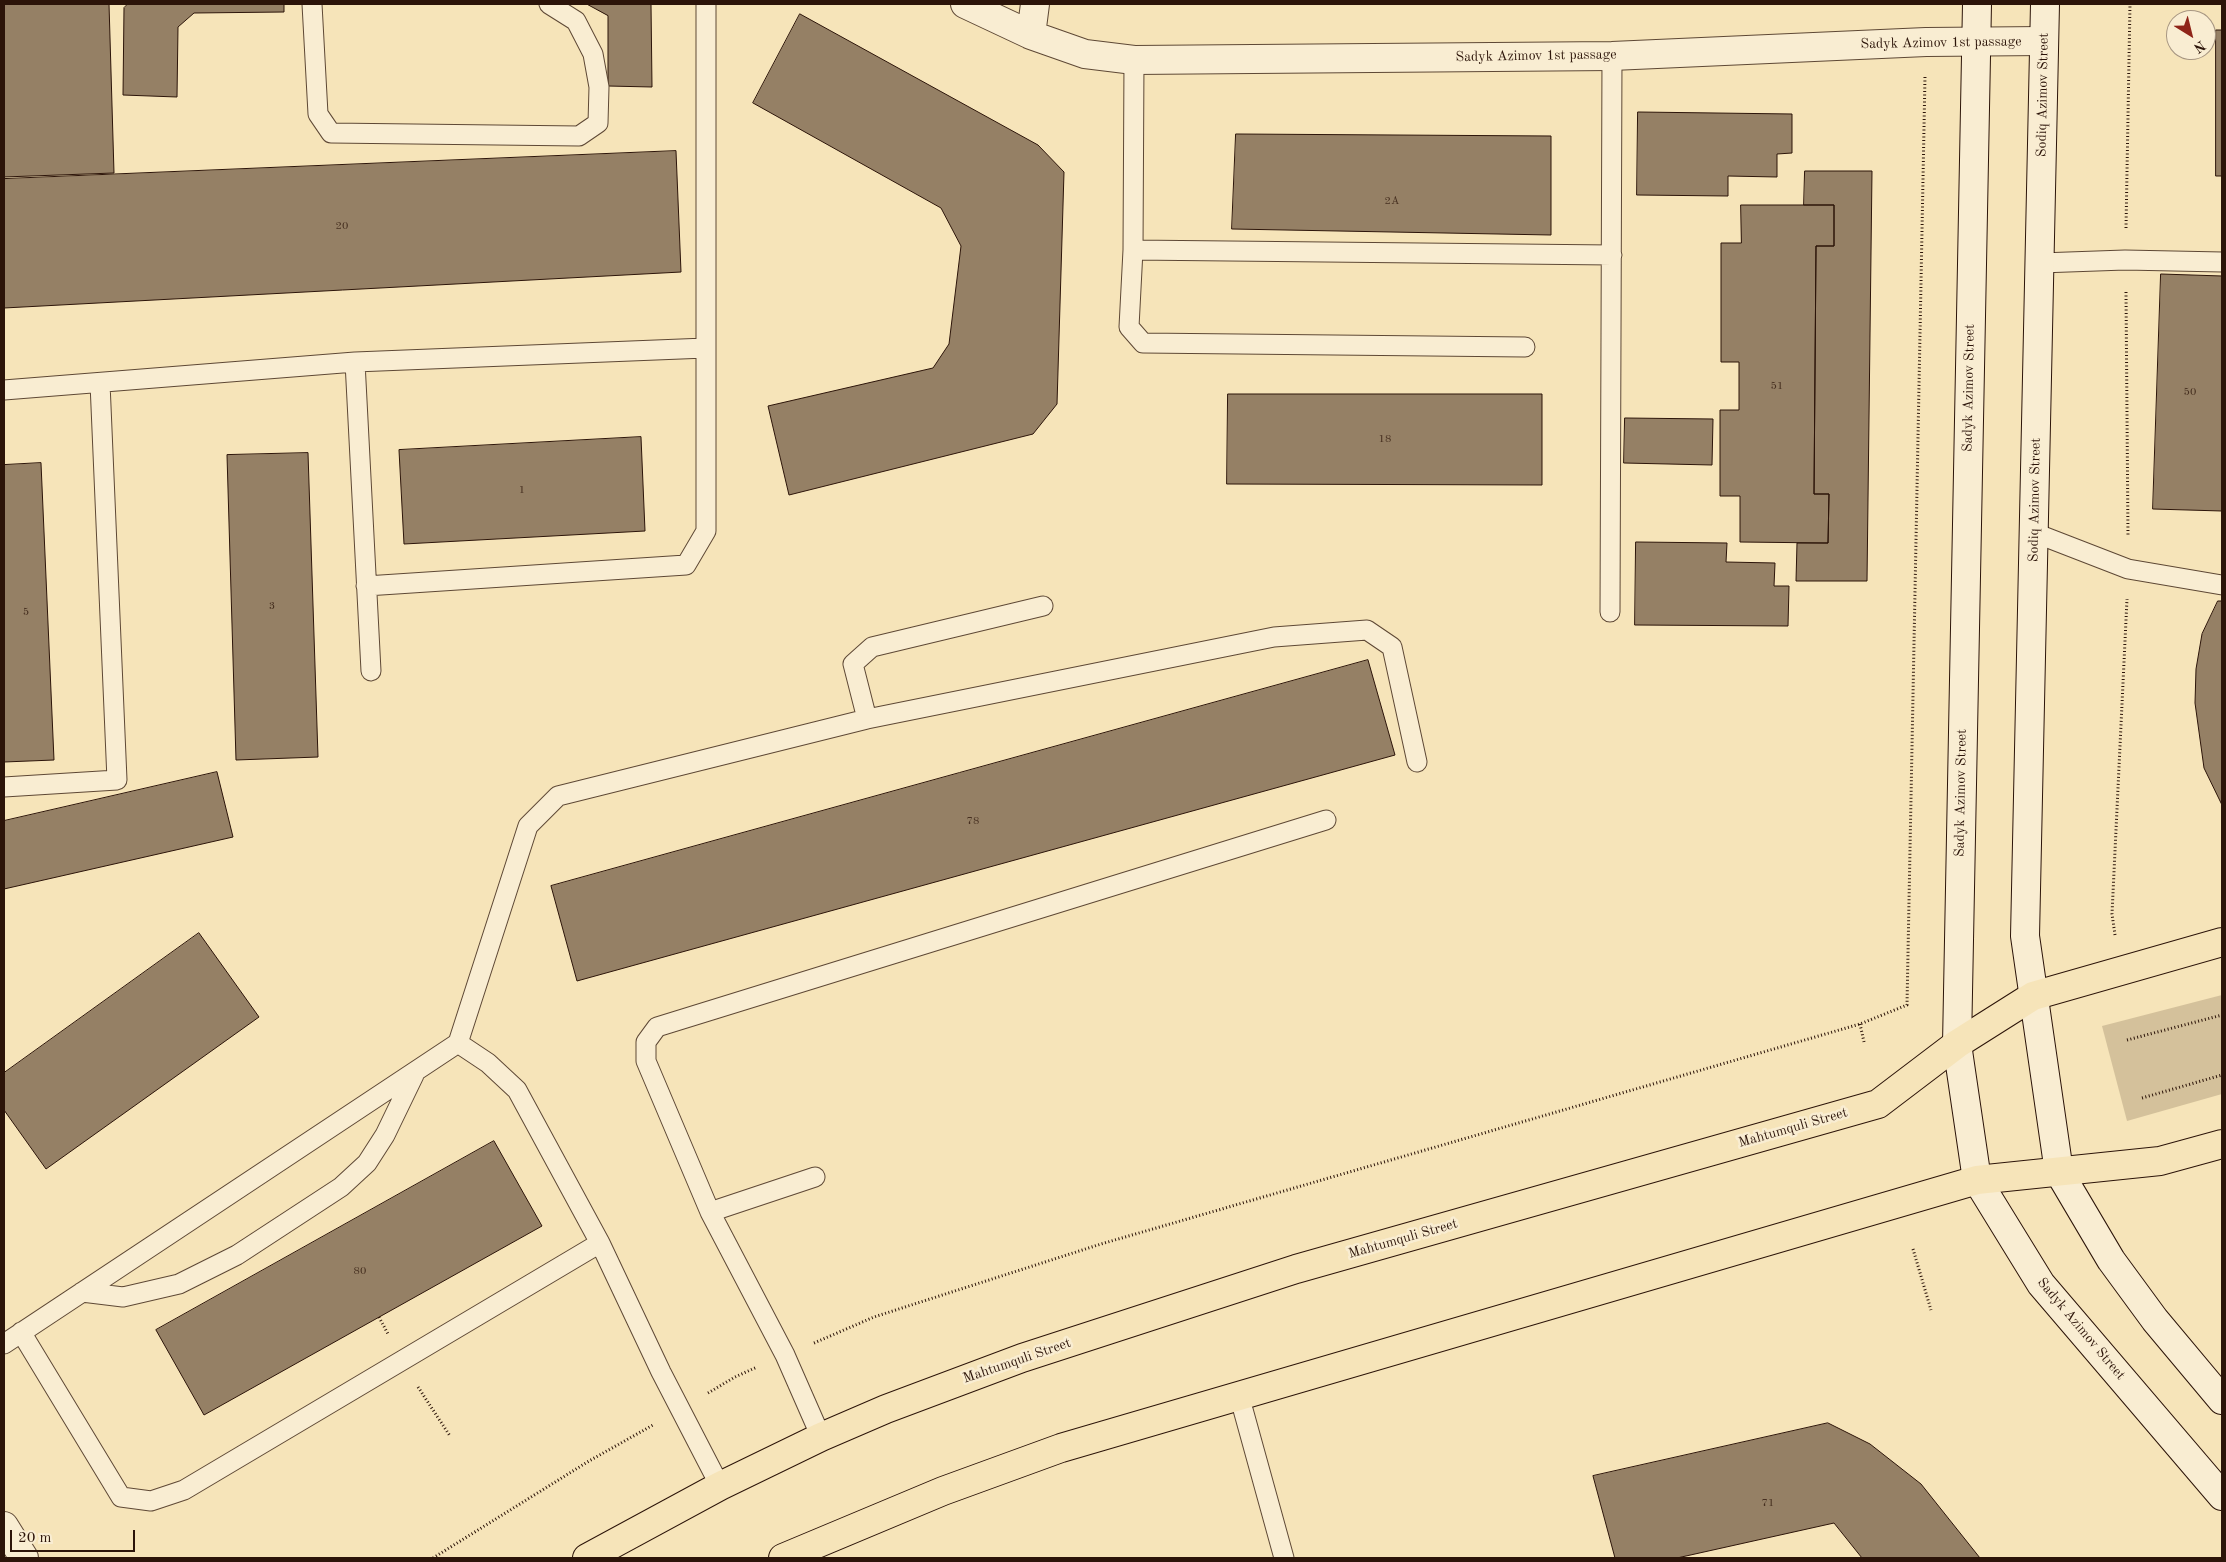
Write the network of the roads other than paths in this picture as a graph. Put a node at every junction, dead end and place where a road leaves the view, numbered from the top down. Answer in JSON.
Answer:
{"nodes":[{"id":1,"x":312,"y":4,"type":"edge"},
{"id":2,"x":549,"y":4,"type":"edge"},
{"id":3,"x":706,"y":4,"type":"edge"},
{"id":4,"x":965,"y":4,"type":"edge"},
{"id":5,"x":1035,"y":4,"type":"edge"},
{"id":6,"x":1977,"y":4,"type":"edge"},
{"id":7,"x":2045,"y":4,"type":"edge"},
{"id":8,"x":1031,"y":35,"type":"junction"},
{"id":9,"x":2044,"y":40,"type":"junction"},
{"id":10,"x":1976,"y":41,"type":"junction"},
{"id":11,"x":1612,"y":56,"type":"junction"},
{"id":12,"x":1134,"y":60,"type":"junction"},
{"id":13,"x":1133,"y":250,"type":"junction"},
{"id":14,"x":1612,"y":255,"type":"junction"},
{"id":15,"x":2222,"y":262,"type":"edge"},
{"id":16,"x":2040,"y":263,"type":"junction"},
{"id":17,"x":1525,"y":347,"type":"dead end"},
{"id":18,"x":706,"y":348,"type":"junction"},
{"id":19,"x":355,"y":362,"type":"junction"},
{"id":20,"x":100,"y":383,"type":"junction"},
{"id":21,"x":4,"y":390,"type":"edge"},
{"id":22,"x":2035,"y":533,"type":"junction"},
{"id":23,"x":2222,"y":584,"type":"edge"},
{"id":24,"x":366,"y":586,"type":"junction"},
{"id":25,"x":1043,"y":606,"type":"dead end"},
{"id":26,"x":1610,"y":612,"type":"dead end"},
{"id":27,"x":371,"y":671,"type":"dead end"},
{"id":28,"x":867,"y":719,"type":"junction"},
{"id":29,"x":1417,"y":762,"type":"dead end"},
{"id":30,"x":4,"y":787,"type":"edge"},
{"id":31,"x":1326,"y":820,"type":"dead end"},
{"id":32,"x":2222,"y":942,"type":"edge"},
{"id":33,"x":2033,"y":996,"type":"junction"},
{"id":34,"x":458,"y":1043,"type":"junction"},
{"id":35,"x":1957,"y":1044,"type":"junction"},
{"id":36,"x":415,"y":1074,"type":"junction"},
{"id":37,"x":2222,"y":1144,"type":"edge"},
{"id":38,"x":2059,"y":1172,"type":"junction"},
{"id":39,"x":815,"y":1177,"type":"dead end"},
{"id":40,"x":1977,"y":1180,"type":"junction"},
{"id":41,"x":710,"y":1212,"type":"junction"},
{"id":42,"x":600,"y":1243,"type":"junction"},
{"id":43,"x":82,"y":1292,"type":"junction"},
{"id":44,"x":21,"y":1332,"type":"junction"},
{"id":45,"x":4,"y":1344,"type":"edge"},
{"id":46,"x":1239,"y":1395,"type":"junction"},
{"id":47,"x":2222,"y":1400,"type":"edge"},
{"id":48,"x":821,"y":1437,"type":"junction"},
{"id":49,"x":720,"y":1486,"type":"junction"},
{"id":50,"x":2222,"y":1496,"type":"edge"},
{"id":51,"x":4,"y":1526,"type":"edge"},
{"id":52,"x":24,"y":1558,"type":"edge"},
{"id":53,"x":587,"y":1558,"type":"edge"},
{"id":54,"x":783,"y":1558,"type":"edge"},
{"id":55,"x":1284,"y":1558,"type":"edge"}],
"edges":[{"from":1,"to":2,"type":"lane"},
{"from":3,"to":18,"type":"lane"},
{"from":4,"to":8,"type":"main road","name":"Sadyk Azimov 1st passage"},
{"from":5,"to":8,"type":"main road"},
{"from":6,"to":10,"type":"main road","name":"Sadyk Azimov Street"},
{"from":7,"to":9,"type":"main road","name":"Sodiq Azimov Street"},
{"from":8,"to":12,"type":"main road","name":"Sadyk Azimov 1st passage"},
{"from":9,"to":10,"type":"main road","name":"Sadyk Azimov 1st passage"},
{"from":9,"to":16,"type":"main road","name":"Sodiq Azimov Street"},
{"from":10,"to":11,"type":"main road","name":"Sadyk Azimov 1st passage"},
{"from":10,"to":35,"type":"main road","name":"Sadyk Azimov Street"},
{"from":11,"to":12,"type":"main road","name":"Sadyk Azimov 1st passage"},
{"from":11,"to":14,"type":"lane"},
{"from":12,"to":13,"type":"lane"},
{"from":13,"to":14,"type":"lane"},
{"from":13,"to":17,"type":"lane"},
{"from":14,"to":26,"type":"lane"},
{"from":15,"to":16,"type":"lane"},
{"from":16,"to":22,"type":"main road","name":"Sodiq Azimov Street"},
{"from":18,"to":19,"type":"lane"},
{"from":18,"to":24,"type":"lane"},
{"from":19,"to":20,"type":"lane"},
{"from":19,"to":24,"type":"lane"},
{"from":20,"to":21,"type":"lane"},
{"from":20,"to":30,"type":"lane"},
{"from":22,"to":23,"type":"lane"},
{"from":22,"to":33,"type":"main road","name":"Sodiq Azimov Street"},
{"from":24,"to":27,"type":"lane"},
{"from":25,"to":28,"type":"lane"},
{"from":28,"to":29,"type":"lane"},
{"from":28,"to":34,"type":"lane"},
{"from":31,"to":41,"type":"lane"},
{"from":32,"to":33,"type":"main road","name":"Mahtumquli Street"},
{"from":33,"to":35,"type":"main road","name":"Mahtumquli Street"},
{"from":33,"to":38,"type":"main road"},
{"from":34,"to":36,"type":"lane"},
{"from":34,"to":42,"type":"lane"},
{"from":35,"to":40,"type":"main road","name":"Sadyk Azimov Street"},
{"from":35,"to":48,"type":"main road","name":"Mahtumquli Street"},
{"from":36,"to":43,"type":"lane"},
{"from":36,"to":43,"type":"lane"},
{"from":37,"to":38,"type":"main road"},
{"from":38,"to":40,"type":"main road"},
{"from":38,"to":47,"type":"main road"},
{"from":39,"to":41,"type":"lane"},
{"from":40,"to":46,"type":"main road"},
{"from":40,"to":50,"type":"main road","name":"Sadyk Azimov Street"},
{"from":41,"to":48,"type":"lane"},
{"from":42,"to":44,"type":"lane"},
{"from":42,"to":49,"type":"lane"},
{"from":43,"to":44,"type":"lane"},
{"from":44,"to":45,"type":"lane"},
{"from":46,"to":54,"type":"main road"},
{"from":46,"to":55,"type":"lane"},
{"from":48,"to":49,"type":"main road","name":"Mahtumquli Street"},
{"from":49,"to":53,"type":"main road","name":"Mahtumquli Street"},
{"from":51,"to":52,"type":"main road"}]}
